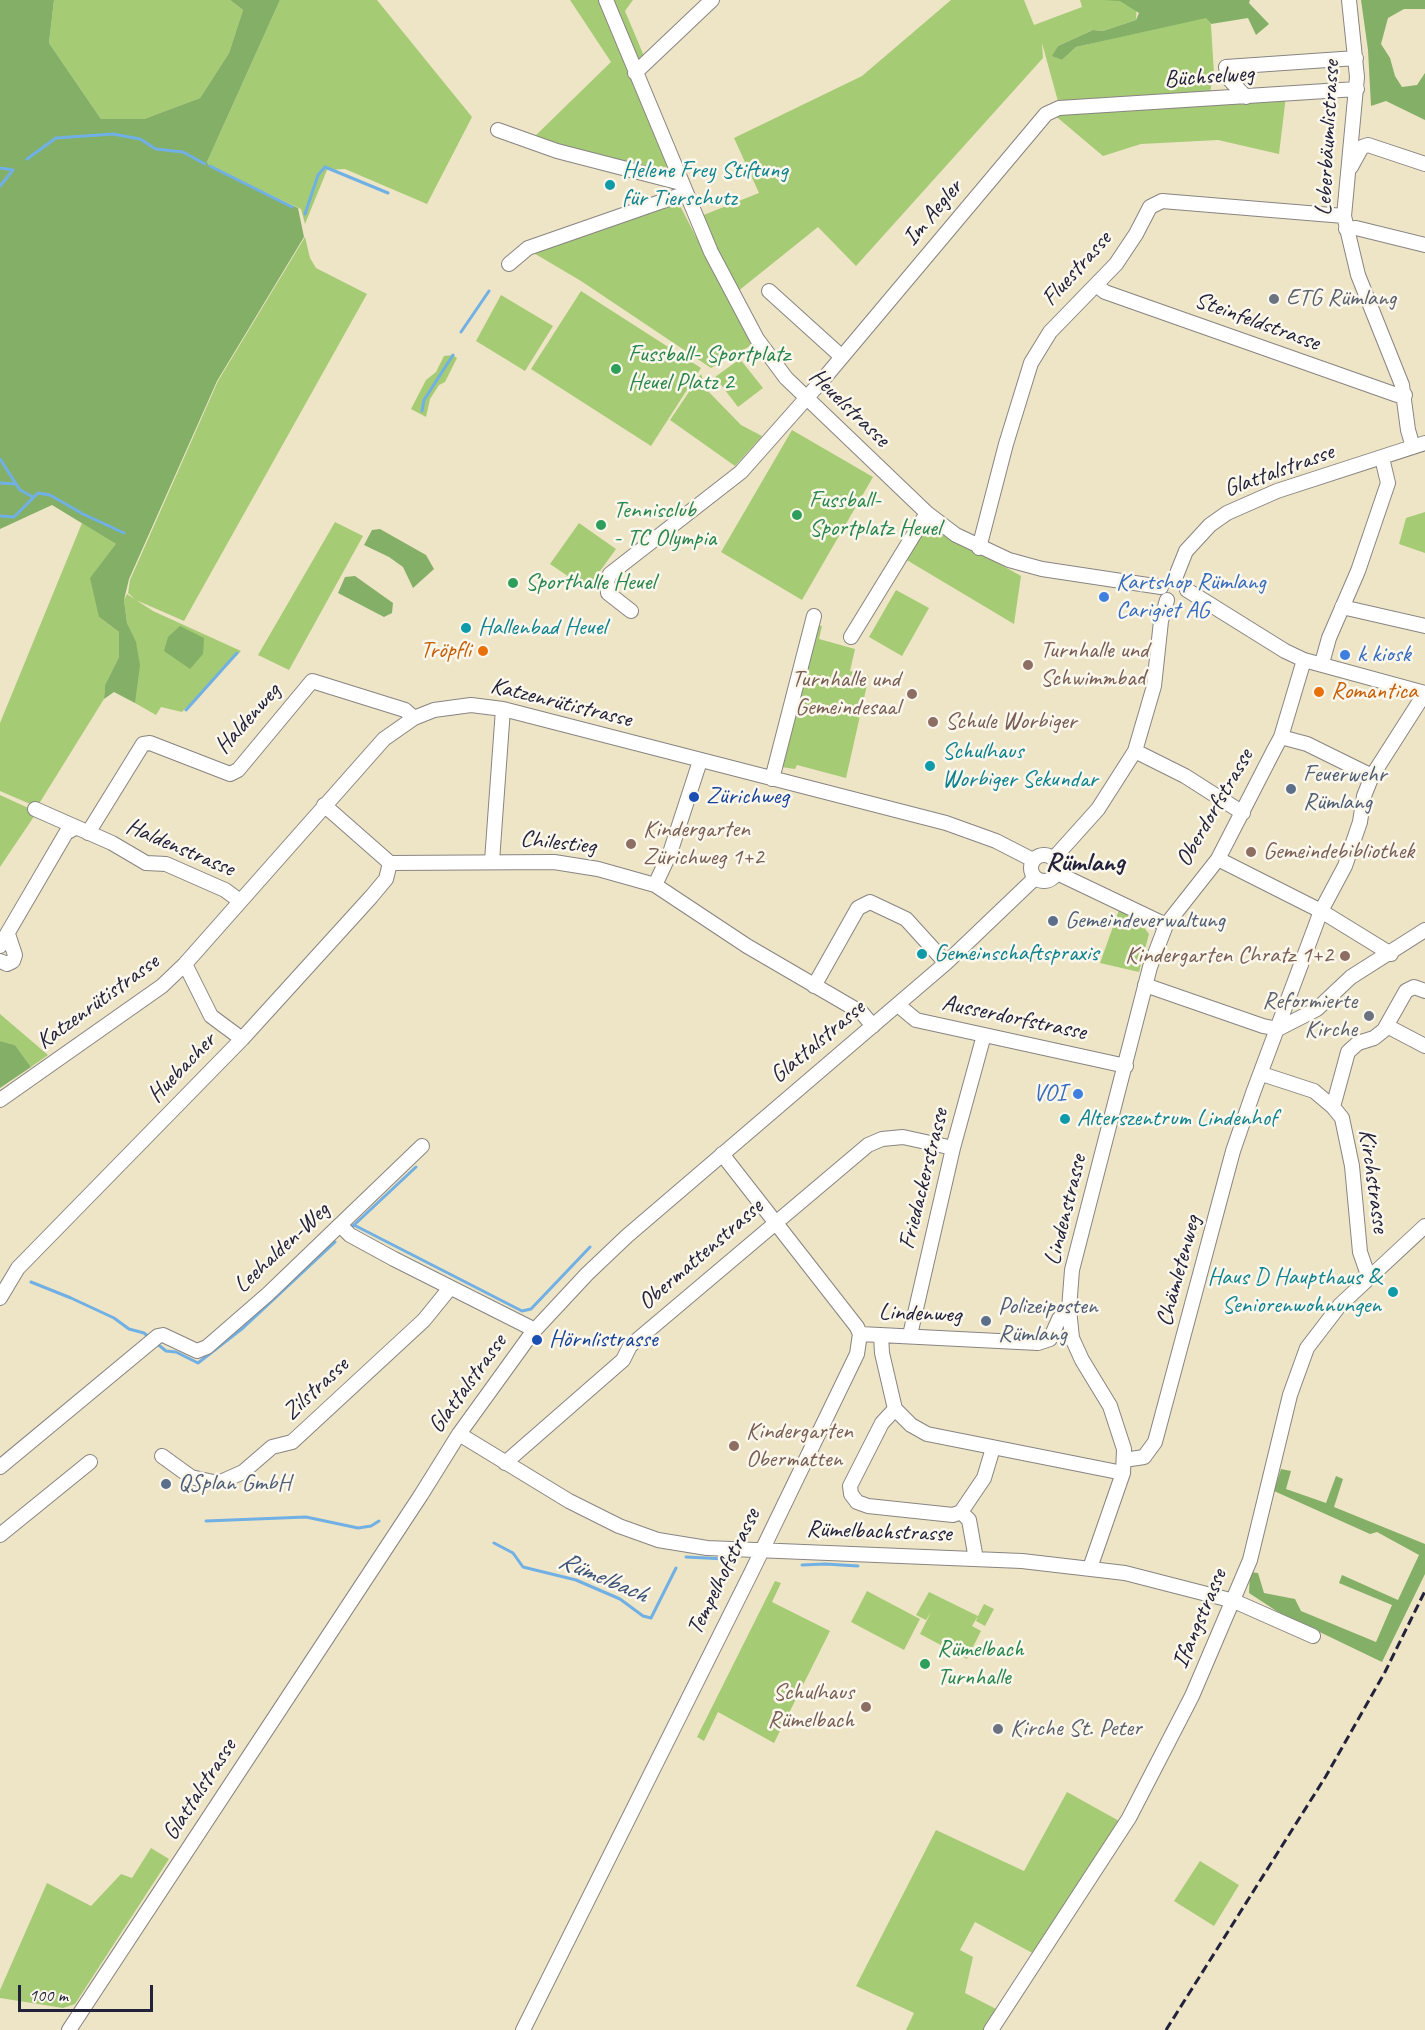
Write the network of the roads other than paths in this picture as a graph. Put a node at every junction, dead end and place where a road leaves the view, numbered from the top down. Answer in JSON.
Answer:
{"nodes":[{"id":1,"x":606,"y":0,"type":"edge"},
{"id":2,"x":712,"y":0,"type":"edge"},
{"id":3,"x":1349,"y":0,"type":"edge"},
{"id":4,"x":1356,"y":58,"type":"junction"},
{"id":5,"x":635,"y":73,"type":"junction"},
{"id":6,"x":1357,"y":89,"type":"junction"},
{"id":7,"x":1246,"y":96,"type":"junction"},
{"id":8,"x":1065,"y":108,"type":"joint"},
{"id":9,"x":498,"y":130,"type":"dead end"},
{"id":10,"x":1425,"y":164,"type":"edge"},
{"id":11,"x":1349,"y":172,"type":"junction"},
{"id":12,"x":683,"y":188,"type":"junction"},
{"id":13,"x":1345,"y":223,"type":"junction"},
{"id":14,"x":1425,"y":245,"type":"edge"},
{"id":15,"x":509,"y":264,"type":"dead end"},
{"id":16,"x":1096,"y":285,"type":"junction"},
{"id":17,"x":769,"y":291,"type":"dead end"},
{"id":18,"x":842,"y":357,"type":"junction"},
{"id":19,"x":1405,"y":395,"type":"junction"},
{"id":20,"x":807,"y":398,"type":"junction"},
{"id":21,"x":1419,"y":445,"type":"edge"},
{"id":22,"x":1383,"y":458,"type":"junction"},
{"id":23,"x":927,"y":513,"type":"junction"},
{"id":24,"x":979,"y":548,"type":"junction"},
{"id":25,"x":1176,"y":576,"type":"junction"},
{"id":26,"x":1187,"y":590,"type":"junction"},
{"id":27,"x":1164,"y":593,"type":"junction"},
{"id":28,"x":1342,"y":607,"type":"junction"},
{"id":29,"x":631,"y":611,"type":"dead end"},
{"id":30,"x":814,"y":616,"type":"dead end"},
{"id":31,"x":1425,"y":626,"type":"edge"},
{"id":32,"x":850,"y":637,"type":"dead end"},
{"id":33,"x":1304,"y":660,"type":"junction"},
{"id":34,"x":1322,"y":663,"type":"junction"},
{"id":35,"x":1425,"y":693,"type":"edge"},
{"id":36,"x":503,"y":709,"type":"junction"},
{"id":37,"x":414,"y":718,"type":"junction"},
{"id":38,"x":1281,"y":737,"type":"junction"},
{"id":39,"x":1135,"y":751,"type":"junction"},
{"id":40,"x":700,"y":761,"type":"junction"},
{"id":41,"x":1372,"y":776,"type":"junction"},
{"id":42,"x":772,"y":779,"type":"junction"},
{"id":43,"x":324,"y":805,"type":"junction"},
{"id":44,"x":35,"y":808,"type":"dead end"},
{"id":45,"x":1243,"y":813,"type":"junction"},
{"id":46,"x":82,"y":830,"type":"junction"},
{"id":47,"x":1054,"y":858,"type":"junction"},
{"id":48,"x":1218,"y":859,"type":"junction"},
{"id":49,"x":1033,"y":860,"type":"junction"},
{"id":50,"x":492,"y":861,"type":"junction"},
{"id":51,"x":390,"y":863,"type":"junction"},
{"id":52,"x":1057,"y":873,"type":"junction"},
{"id":53,"x":1035,"y":878,"type":"junction"},
{"id":54,"x":655,"y":885,"type":"junction"},
{"id":55,"x":240,"y":901,"type":"junction"},
{"id":56,"x":1322,"y":911,"type":"junction"},
{"id":57,"x":1166,"y":925,"type":"junction"},
{"id":58,"x":1425,"y":930,"type":"edge"},
{"id":59,"x":4,"y":940,"type":"edge"},
{"id":60,"x":1391,"y":954,"type":"junction"},
{"id":61,"x":0,"y":961,"type":"edge"},
{"id":62,"x":946,"y":963,"type":"junction"},
{"id":63,"x":185,"y":964,"type":"junction"},
{"id":64,"x":1145,"y":984,"type":"junction"},
{"id":65,"x":814,"y":986,"type":"junction"},
{"id":66,"x":1425,"y":991,"type":"edge"},
{"id":67,"x":898,"y":1005,"type":"junction"},
{"id":68,"x":873,"y":1026,"type":"junction"},
{"id":69,"x":1387,"y":1026,"type":"junction"},
{"id":70,"x":1278,"y":1029,"type":"junction"},
{"id":71,"x":984,"y":1035,"type":"junction"},
{"id":72,"x":242,"y":1039,"type":"junction"},
{"id":73,"x":1425,"y":1046,"type":"edge"},
{"id":74,"x":1126,"y":1066,"type":"junction"},
{"id":75,"x":1262,"y":1074,"type":"junction"},
{"id":76,"x":0,"y":1100,"type":"edge"},
{"id":77,"x":1333,"y":1107,"type":"junction"},
{"id":78,"x":422,"y":1146,"type":"dead end"},
{"id":79,"x":953,"y":1148,"type":"junction"},
{"id":80,"x":722,"y":1154,"type":"junction"},
{"id":81,"x":776,"y":1220,"type":"junction"},
{"id":82,"x":340,"y":1225,"type":"junction"},
{"id":83,"x":1425,"y":1226,"type":"edge"},
{"id":84,"x":1369,"y":1278,"type":"junction"},
{"id":85,"x":450,"y":1288,"type":"junction"},
{"id":86,"x":0,"y":1298,"type":"edge"},
{"id":87,"x":1068,"y":1309,"type":"junction"},
{"id":88,"x":535,"y":1330,"type":"junction"},
{"id":89,"x":860,"y":1334,"type":"junction"},
{"id":90,"x":881,"y":1335,"type":"junction"},
{"id":91,"x":910,"y":1335,"type":"junction"},
{"id":92,"x":895,"y":1409,"type":"junction"},
{"id":93,"x":459,"y":1434,"type":"junction"},
{"id":94,"x":993,"y":1448,"type":"junction"},
{"id":95,"x":162,"y":1456,"type":"dead end"},
{"id":96,"x":90,"y":1462,"type":"dead end"},
{"id":97,"x":505,"y":1463,"type":"junction"},
{"id":98,"x":0,"y":1467,"type":"edge"},
{"id":99,"x":1123,"y":1467,"type":"junction"},
{"id":100,"x":961,"y":1512,"type":"junction"},
{"id":101,"x":0,"y":1535,"type":"edge"},
{"id":102,"x":762,"y":1550,"type":"junction"},
{"id":103,"x":976,"y":1559,"type":"junction"},
{"id":104,"x":1090,"y":1568,"type":"junction"},
{"id":105,"x":1234,"y":1601,"type":"junction"},
{"id":106,"x":1313,"y":1636,"type":"dead end"},
{"id":107,"x":69,"y":2030,"type":"edge"},
{"id":108,"x":523,"y":2030,"type":"edge"},
{"id":109,"x":992,"y":2030,"type":"edge"}],
"edges":[{"from":1,"to":5,"type":"street","name":"Heuelstrasse"},
{"from":2,"to":5,"type":"street"},
{"from":3,"to":4,"type":"street","name":"Leberbäumlistrasse"},
{"from":4,"to":6,"type":"street","name":"Leberbäumlistrasse"},
{"from":4,"to":7,"type":"street"},
{"from":5,"to":12,"type":"street","name":"Heuelstrasse"},
{"from":6,"to":7,"type":"street","name":"Büchselweg"},
{"from":6,"to":11,"type":"street","name":"Leberbäumlistrasse"},
{"from":7,"to":8,"type":"street","name":"Büchselweg"},
{"from":8,"to":18,"type":"street","name":"Im Aegler"},
{"from":9,"to":12,"type":"street"},
{"from":10,"to":11,"type":"street"},
{"from":11,"to":13,"type":"street","name":"Leberbäumlistrasse"},
{"from":12,"to":15,"type":"street"},
{"from":12,"to":20,"type":"street","name":"Heuelstrasse"},
{"from":13,"to":14,"type":"street","name":"Fluestrasse"},
{"from":13,"to":16,"type":"street","name":"Fluestrasse"},
{"from":13,"to":19,"type":"street","name":"Leberbäumlistrasse"},
{"from":16,"to":19,"type":"street","name":"Steinfeldstrasse"},
{"from":16,"to":24,"type":"street","name":"Fluestrasse"},
{"from":17,"to":18,"type":"street"},
{"from":18,"to":20,"type":"street","name":"Im Aegler"},
{"from":19,"to":21,"type":"street","name":"Leberbäumlistrasse"},
{"from":20,"to":23,"type":"street","name":"Heuelstrasse"},
{"from":20,"to":29,"type":"street","name":"Im Aegler"},
{"from":21,"to":22,"type":"street","name":"Glattalstrasse"},
{"from":22,"to":25,"type":"street","name":"Glattalstrasse"},
{"from":22,"to":28,"type":"street"},
{"from":23,"to":24,"type":"street","name":"Heuelstrasse"},
{"from":23,"to":32,"type":"street"},
{"from":24,"to":27,"type":"street","name":"Heuelstrasse"},
{"from":25,"to":26,"type":"street"},
{"from":25,"to":27,"type":"street"},
{"from":26,"to":27,"type":"street"},
{"from":26,"to":33,"type":"street"},
{"from":27,"to":39,"type":"street"},
{"from":28,"to":31,"type":"street"},
{"from":28,"to":34,"type":"street"},
{"from":30,"to":42,"type":"street"},
{"from":33,"to":34,"type":"street"},
{"from":33,"to":38,"type":"street","name":"Oberdorfstrasse"},
{"from":34,"to":35,"type":"street"},
{"from":35,"to":41,"type":"street"},
{"from":36,"to":37,"type":"street","name":"Katzenrütistrasse"},
{"from":36,"to":40,"type":"street","name":"Katzenrütistrasse"},
{"from":36,"to":50,"type":"street"},
{"from":37,"to":43,"type":"street","name":"Katzenrütistrasse"},
{"from":37,"to":46,"type":"street","name":"Haldenweg"},
{"from":38,"to":41,"type":"street"},
{"from":38,"to":45,"type":"street","name":"Oberdorfstrasse"},
{"from":39,"to":45,"type":"street"},
{"from":39,"to":47,"type":"street"},
{"from":40,"to":42,"type":"street","name":"Katzenrütistrasse"},
{"from":40,"to":54,"type":"street"},
{"from":41,"to":56,"type":"street"},
{"from":42,"to":49,"type":"street","name":"Katzenrütistrasse"},
{"from":43,"to":51,"type":"street"},
{"from":43,"to":55,"type":"street","name":"Katzenrütistrasse"},
{"from":44,"to":46,"type":"street","name":"Haldenstrasse"},
{"from":45,"to":48,"type":"street","name":"Oberdorfstrasse"},
{"from":46,"to":55,"type":"street","name":"Haldenstrasse"},
{"from":46,"to":59,"type":"street"},
{"from":47,"to":49,"type":"street"},
{"from":47,"to":52,"type":"street"},
{"from":48,"to":56,"type":"street"},
{"from":48,"to":57,"type":"street","name":"Oberdorfstrasse"},
{"from":49,"to":53,"type":"street"},
{"from":50,"to":51,"type":"street","name":"Chilestieg"},
{"from":50,"to":54,"type":"street","name":"Chilestieg"},
{"from":51,"to":72,"type":"street","name":"Huebacher"},
{"from":52,"to":53,"type":"street"},
{"from":52,"to":57,"type":"street"},
{"from":53,"to":62,"type":"street","name":"Glattalstrasse"},
{"from":54,"to":65,"type":"street","name":"Chilestieg"},
{"from":55,"to":63,"type":"street","name":"Katzenrütistrasse"},
{"from":56,"to":60,"type":"street"},
{"from":56,"to":70,"type":"street"},
{"from":57,"to":64,"type":"street","name":"Lindenstrasse"},
{"from":58,"to":60,"type":"street"},
{"from":59,"to":61,"type":"street"},
{"from":60,"to":70,"type":"street"},
{"from":62,"to":65,"type":"street"},
{"from":62,"to":67,"type":"street","name":"Glattalstrasse"},
{"from":63,"to":72,"type":"street"},
{"from":63,"to":76,"type":"street","name":"Katzenrütistrasse"},
{"from":64,"to":70,"type":"street"},
{"from":64,"to":74,"type":"street","name":"Lindenstrasse"},
{"from":65,"to":68,"type":"street","name":"Chilestieg"},
{"from":66,"to":69,"type":"street"},
{"from":67,"to":68,"type":"street","name":"Glattalstrasse"},
{"from":67,"to":71,"type":"street","name":"Ausserdorfstrasse"},
{"from":68,"to":80,"type":"street","name":"Glattalstrasse"},
{"from":69,"to":73,"type":"street"},
{"from":69,"to":77,"type":"street"},
{"from":70,"to":75,"type":"street"},
{"from":71,"to":74,"type":"street","name":"Ausserdorfstrasse"},
{"from":71,"to":79,"type":"street","name":"Friedackerstrasse"},
{"from":72,"to":86,"type":"street","name":"Huebacher"},
{"from":74,"to":87,"type":"street","name":"Lindenstrasse"},
{"from":75,"to":77,"type":"street","name":"Kirchstrasse"},
{"from":75,"to":99,"type":"street","name":"Chämletenweg"},
{"from":77,"to":84,"type":"street","name":"Kirchstrasse"},
{"from":78,"to":82,"type":"street","name":"Leehalden-Weg"},
{"from":79,"to":81,"type":"street","name":"Obermattenstrasse"},
{"from":79,"to":91,"type":"street","name":"Friedackerstrasse"},
{"from":80,"to":81,"type":"street"},
{"from":80,"to":88,"type":"street","name":"Glattalstrasse"},
{"from":81,"to":89,"type":"street"},
{"from":81,"to":97,"type":"street","name":"Obermattenstrasse"},
{"from":82,"to":85,"type":"street"},
{"from":82,"to":98,"type":"street","name":"Leehalden-Weg"},
{"from":83,"to":84,"type":"street","name":"Ifangstrasse"},
{"from":84,"to":105,"type":"street","name":"Ifangstrasse"},
{"from":85,"to":88,"type":"street"},
{"from":85,"to":95,"type":"street","name":"Zilstrasse"},
{"from":87,"to":91,"type":"street","name":"Lindenweg"},
{"from":87,"to":99,"type":"street","name":"Lindenstrasse"},
{"from":88,"to":93,"type":"street","name":"Glattalstrasse"},
{"from":89,"to":90,"type":"street","name":"Lindenweg"},
{"from":89,"to":102,"type":"street","name":"Tempelhofstrasse"},
{"from":90,"to":91,"type":"street","name":"Lindenweg"},
{"from":90,"to":92,"type":"street"},
{"from":92,"to":94,"type":"street"},
{"from":92,"to":100,"type":"street"},
{"from":93,"to":97,"type":"street","name":"Rümelbachstrasse"},
{"from":93,"to":107,"type":"street","name":"Glattalstrasse"},
{"from":94,"to":99,"type":"street"},
{"from":94,"to":100,"type":"street"},
{"from":96,"to":101,"type":"street"},
{"from":97,"to":102,"type":"street","name":"Rümelbachstrasse"},
{"from":99,"to":104,"type":"street"},
{"from":100,"to":103,"type":"street"},
{"from":102,"to":103,"type":"street","name":"Rümelbachstrasse"},
{"from":102,"to":108,"type":"street","name":"Tempelhofstrasse"},
{"from":103,"to":104,"type":"street","name":"Rümelbachstrasse"},
{"from":104,"to":105,"type":"street","name":"Rümelbachstrasse"},
{"from":105,"to":106,"type":"street","name":"Rümelbachstrasse"},
{"from":105,"to":109,"type":"street","name":"Ifangstrasse"}]}
